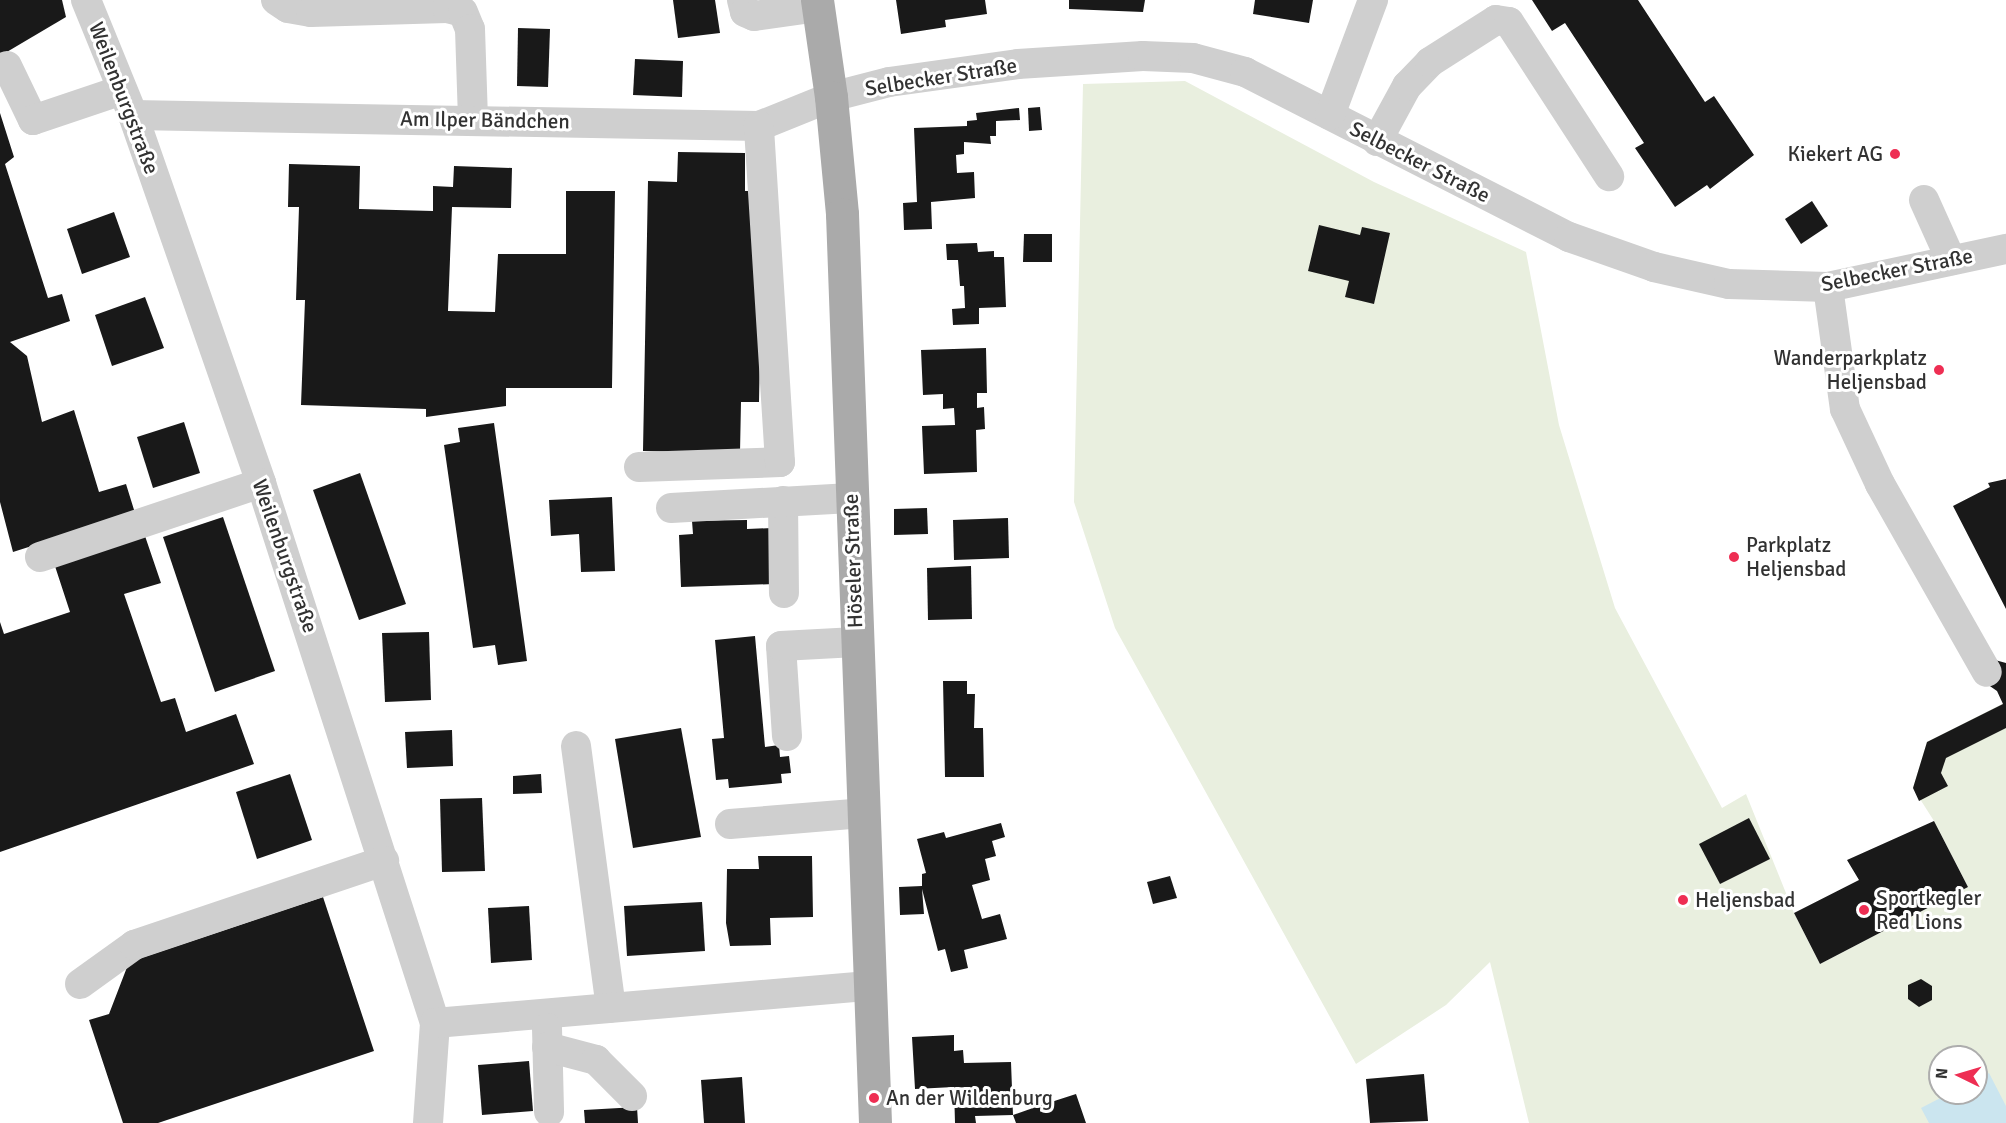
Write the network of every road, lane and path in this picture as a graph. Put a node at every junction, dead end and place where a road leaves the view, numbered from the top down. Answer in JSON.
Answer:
{"nodes":[{"id":1,"x":276,"y":0,"type":"edge"},
{"id":2,"x":742,"y":0,"type":"edge"},
{"id":3,"x":1373,"y":0,"type":"edge"},
{"id":4,"x":92,"y":2,"type":"edge"},
{"id":5,"x":817,"y":3,"type":"edge"},
{"id":6,"x":458,"y":4,"type":"edge"},
{"id":7,"x":7,"y":66,"type":"dead end"},
{"id":8,"x":831,"y":97,"type":"junction"},
{"id":9,"x":128,"y":103,"type":"junction"},
{"id":10,"x":1330,"y":115,"type":"junction"},
{"id":11,"x":473,"y":120,"type":"junction"},
{"id":12,"x":759,"y":126,"type":"junction"},
{"id":13,"x":1377,"y":141,"type":"junction"},
{"id":14,"x":1609,"y":176,"type":"dead end"},
{"id":15,"x":1924,"y":200,"type":"dead end"},
{"id":16,"x":2006,"y":249,"type":"edge"},
{"id":17,"x":1951,"y":260,"type":"junction"},
{"id":18,"x":1828,"y":286,"type":"junction"},
{"id":19,"x":639,"y":467,"type":"dead end"},
{"id":20,"x":261,"y":483,"type":"junction"},
{"id":21,"x":851,"y":498,"type":"junction"},
{"id":22,"x":783,"y":501,"type":"junction"},
{"id":23,"x":671,"y":508,"type":"dead end"},
{"id":24,"x":40,"y":557,"type":"dead end"},
{"id":25,"x":784,"y":593,"type":"dead end"},
{"id":26,"x":856,"y":642,"type":"junction"},
{"id":27,"x":1988,"y":672,"type":"dead end"},
{"id":28,"x":787,"y":735,"type":"dead end"},
{"id":29,"x":576,"y":746,"type":"dead end"},
{"id":30,"x":863,"y":813,"type":"junction"},
{"id":31,"x":730,"y":824,"type":"dead end"},
{"id":32,"x":384,"y":861,"type":"junction"},
{"id":33,"x":80,"y":984,"type":"dead end"},
{"id":34,"x":871,"y":986,"type":"junction"},
{"id":35,"x":611,"y":1008,"type":"junction"},
{"id":36,"x":547,"y":1013,"type":"junction"},
{"id":37,"x":435,"y":1023,"type":"junction"},
{"id":38,"x":547,"y":1047,"type":"junction"},
{"id":39,"x":632,"y":1096,"type":"dead end"},
{"id":40,"x":549,"y":1112,"type":"dead end"},
{"id":41,"x":428,"y":1123,"type":"edge"},
{"id":42,"x":876,"y":1123,"type":"edge"}],
"edges":[{"from":1,"to":6,"type":"street"},
{"from":2,"to":5,"type":"street"},
{"from":3,"to":10,"type":"street"},
{"from":4,"to":9,"type":"street","name":"Weilenburgstraße"},
{"from":5,"to":8,"type":"main road","name":"Höseler Straße"},
{"from":6,"to":11,"type":"street"},
{"from":7,"to":9,"type":"street","name":"Am Ilper Bändchen"},
{"from":8,"to":10,"type":"street","name":"Selbecker Straße"},
{"from":8,"to":12,"type":"street","name":"Am Ilper Bändchen"},
{"from":8,"to":21,"type":"main road","name":"Höseler Straße"},
{"from":9,"to":11,"type":"street","name":"Am Ilper Bändchen"},
{"from":9,"to":20,"type":"street","name":"Weilenburgstraße"},
{"from":10,"to":13,"type":"street","name":"Selbecker Straße"},
{"from":11,"to":12,"type":"street","name":"Am Ilper Bändchen"},
{"from":12,"to":19,"type":"street"},
{"from":13,"to":14,"type":"street"},
{"from":13,"to":18,"type":"street","name":"Selbecker Straße"},
{"from":15,"to":17,"type":"street"},
{"from":16,"to":17,"type":"street","name":"Selbecker Straße"},
{"from":17,"to":18,"type":"street","name":"Selbecker Straße"},
{"from":18,"to":27,"type":"street"},
{"from":20,"to":24,"type":"street"},
{"from":20,"to":32,"type":"street","name":"Weilenburgstraße"},
{"from":21,"to":22,"type":"street"},
{"from":21,"to":26,"type":"main road","name":"Höseler Straße"},
{"from":22,"to":23,"type":"street"},
{"from":22,"to":25,"type":"street"},
{"from":26,"to":28,"type":"street"},
{"from":26,"to":30,"type":"main road","name":"Höseler Straße"},
{"from":29,"to":35,"type":"street"},
{"from":30,"to":31,"type":"street"},
{"from":30,"to":34,"type":"main road","name":"Höseler Straße"},
{"from":32,"to":33,"type":"street"},
{"from":32,"to":37,"type":"street","name":"Weilenburgstraße"},
{"from":34,"to":35,"type":"street"},
{"from":34,"to":42,"type":"main road","name":"Höseler Straße"},
{"from":35,"to":36,"type":"street"},
{"from":36,"to":37,"type":"street"},
{"from":36,"to":38,"type":"street"},
{"from":37,"to":41,"type":"street","name":"Weilenburgstraße"},
{"from":38,"to":39,"type":"street"},
{"from":38,"to":40,"type":"street"}]}
